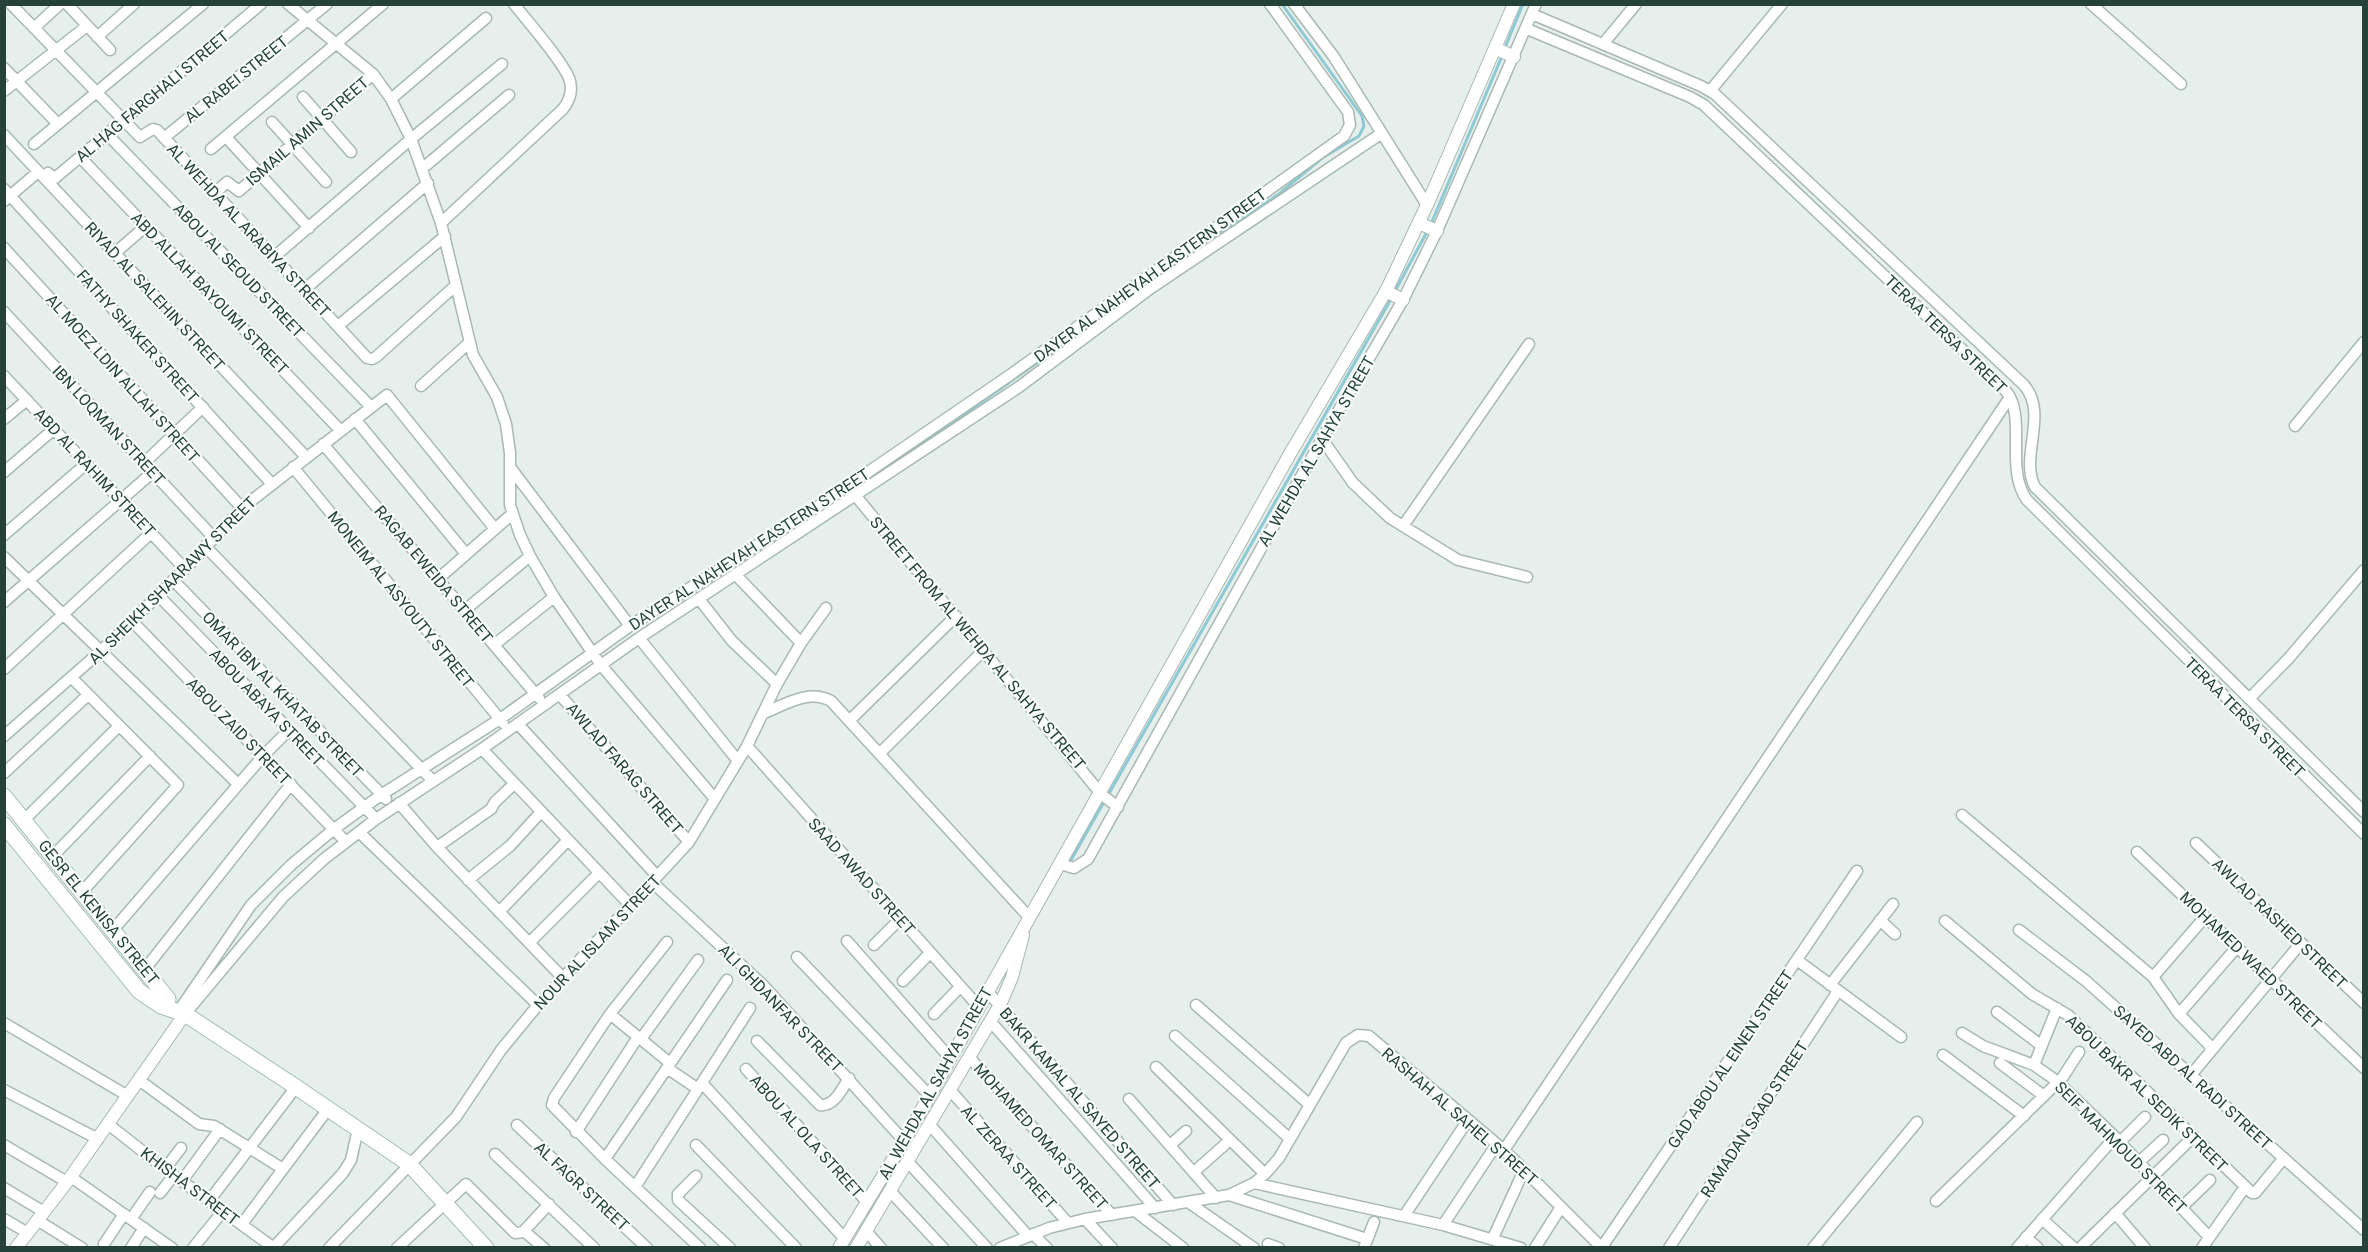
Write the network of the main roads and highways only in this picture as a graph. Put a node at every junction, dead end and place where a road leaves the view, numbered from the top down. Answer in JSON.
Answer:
{"nodes":[{"id":1,"x":4,"y":796,"type":"edge"},
{"id":2,"x":4,"y":825,"type":"edge"},
{"id":3,"x":176,"y":1015,"type":"junction"},
{"id":4,"x":486,"y":1248,"type":"edge"}],
"edges":[{"from":1,"to":3,"type":"main road","name":"GESR EL KENISA STREET"},
{"from":2,"to":3,"type":"main road","name":"GESR EL KENISA STREET"},
{"from":3,"to":4,"type":"main road"}]}
